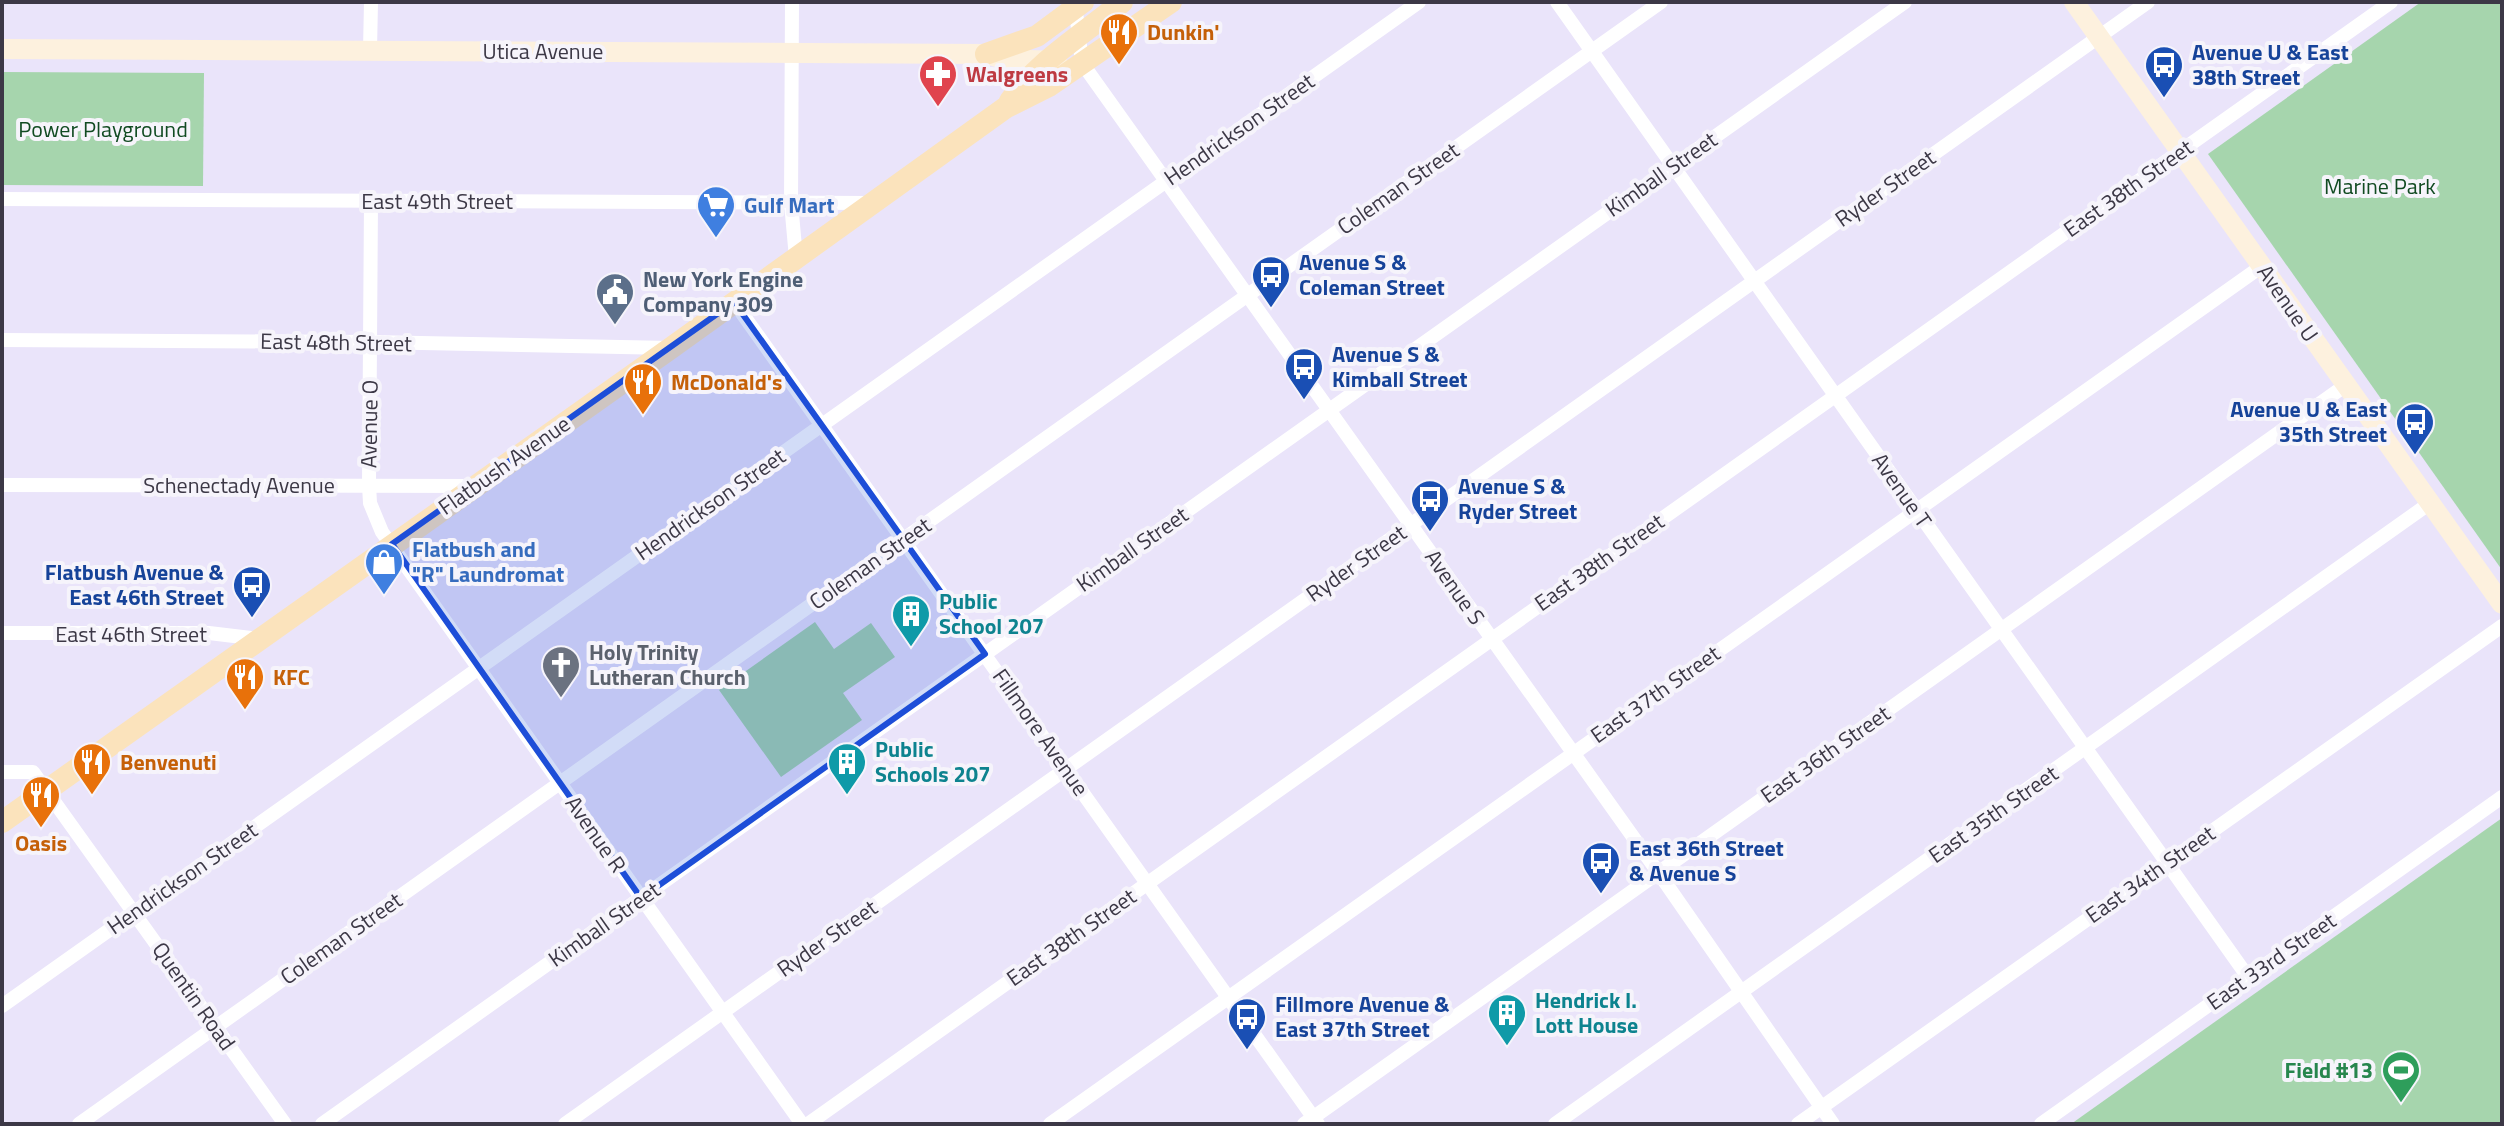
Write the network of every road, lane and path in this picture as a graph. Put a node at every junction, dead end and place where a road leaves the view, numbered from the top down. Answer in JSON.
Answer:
{"nodes":[{"id":1,"x":371,"y":2,"type":"edge"},
{"id":2,"x":792,"y":2,"type":"edge"},
{"id":3,"x":1122,"y":2,"type":"edge"},
{"id":4,"x":1171,"y":2,"type":"edge"},
{"id":5,"x":1419,"y":2,"type":"edge"},
{"id":6,"x":1557,"y":2,"type":"edge"},
{"id":7,"x":1661,"y":2,"type":"edge"},
{"id":8,"x":1905,"y":2,"type":"edge"},
{"id":9,"x":2074,"y":2,"type":"edge"},
{"id":10,"x":2148,"y":2,"type":"edge"},
{"id":11,"x":2391,"y":2,"type":"edge"},
{"id":12,"x":1078,"y":4,"type":"edge"},
{"id":13,"x":1079,"y":35,"type":"junction"},
{"id":14,"x":2099,"y":37,"type":"junction"},
{"id":15,"x":2,"y":49,"type":"edge"},
{"id":16,"x":370,"y":50,"type":"junction"},
{"id":17,"x":1592,"y":51,"type":"junction"},
{"id":18,"x":792,"y":52,"type":"junction"},
{"id":19,"x":986,"y":54,"type":"junction"},
{"id":20,"x":1048,"y":60,"type":"junction"},
{"id":21,"x":1082,"y":63,"type":"junction"},
{"id":22,"x":1005,"y":108,"type":"junction"},
{"id":23,"x":2181,"y":152,"type":"junction"},
{"id":24,"x":1673,"y":166,"type":"junction"},
{"id":25,"x":1167,"y":180,"type":"junction"},
{"id":26,"x":2,"y":199,"type":"edge"},
{"id":27,"x":371,"y":201,"type":"junction"},
{"id":28,"x":791,"y":203,"type":"junction"},
{"id":29,"x":872,"y":203,"type":"junction"},
{"id":30,"x":796,"y":258,"type":"junction"},
{"id":31,"x":2262,"y":266,"type":"junction"},
{"id":32,"x":1754,"y":280,"type":"junction"},
{"id":33,"x":1248,"y":295,"type":"junction"},
{"id":34,"x":734,"y":302,"type":"junction"},
{"id":35,"x":2,"y":340,"type":"edge"},
{"id":36,"x":370,"y":342,"type":"junction"},
{"id":37,"x":671,"y":348,"type":"junction"},
{"id":38,"x":2346,"y":385,"type":"junction"},
{"id":39,"x":1836,"y":394,"type":"junction"},
{"id":40,"x":1329,"y":409,"type":"junction"},
{"id":41,"x":823,"y":424,"type":"junction"},
{"id":42,"x":2,"y":485,"type":"edge"},
{"id":43,"x":369,"y":485,"type":"junction"},
{"id":44,"x":475,"y":486,"type":"junction"},
{"id":45,"x":2430,"y":503,"type":"junction"},
{"id":46,"x":1917,"y":509,"type":"junction"},
{"id":47,"x":1410,"y":524,"type":"junction"},
{"id":48,"x":904,"y":539,"type":"junction"},
{"id":49,"x":392,"y":544,"type":"junction"},
{"id":50,"x":2502,"y":604,"type":"edge"},
{"id":51,"x":2502,"y":626,"type":"edge"},
{"id":52,"x":2000,"y":631,"type":"junction"},
{"id":53,"x":2,"y":633,"type":"edge"},
{"id":54,"x":259,"y":639,"type":"junction"},
{"id":55,"x":1492,"y":639,"type":"junction"},
{"id":56,"x":985,"y":654,"type":"junction"},
{"id":57,"x":478,"y":668,"type":"junction"},
{"id":58,"x":2086,"y":748,"type":"junction"},
{"id":59,"x":1573,"y":753,"type":"junction"},
{"id":60,"x":1066,"y":769,"type":"junction"},
{"id":61,"x":2,"y":772,"type":"edge"},
{"id":62,"x":560,"y":783,"type":"junction"},
{"id":63,"x":48,"y":790,"type":"junction"},
{"id":64,"x":2502,"y":797,"type":"edge"},
{"id":65,"x":2,"y":822,"type":"edge"},
{"id":66,"x":2167,"y":862,"type":"junction"},
{"id":67,"x":1658,"y":872,"type":"junction"},
{"id":68,"x":1147,"y":883,"type":"junction"},
{"id":69,"x":641,"y":898,"type":"junction"},
{"id":70,"x":135,"y":912,"type":"junction"},
{"id":71,"x":2248,"y":977,"type":"junction"},
{"id":72,"x":1742,"y":992,"type":"junction"},
{"id":73,"x":1229,"y":998,"type":"junction"},
{"id":74,"x":2,"y":1006,"type":"edge"},
{"id":75,"x":722,"y":1012,"type":"junction"},
{"id":76,"x":216,"y":1027,"type":"junction"},
{"id":77,"x":1821,"y":1108,"type":"junction"},
{"id":78,"x":1312,"y":1122,"type":"edge"},
{"id":79,"x":79,"y":1124,"type":"edge"},
{"id":80,"x":285,"y":1124,"type":"edge"},
{"id":81,"x":322,"y":1124,"type":"edge"},
{"id":82,"x":565,"y":1124,"type":"edge"},
{"id":83,"x":802,"y":1124,"type":"edge"},
{"id":84,"x":808,"y":1124,"type":"edge"},
{"id":85,"x":1050,"y":1124,"type":"edge"},
{"id":86,"x":1555,"y":1124,"type":"edge"},
{"id":87,"x":1798,"y":1124,"type":"edge"},
{"id":88,"x":1833,"y":1124,"type":"edge"},
{"id":89,"x":2041,"y":1124,"type":"edge"}],
"edges":[{"from":1,"to":16,"type":"street"},
{"from":2,"to":18,"type":"street"},
{"from":3,"to":13,"type":"main road","name":"Flatbush Avenue"},
{"from":4,"to":21,"type":"main road","name":"Flatbush Avenue"},
{"from":5,"to":25,"type":"street","name":"Hendrickson Street"},
{"from":6,"to":17,"type":"street","name":"Avenue T"},
{"from":7,"to":17,"type":"street","name":"Coleman Street"},
{"from":8,"to":24,"type":"street","name":"Kimball Street"},
{"from":9,"to":14,"type":"main road","name":"Avenue U"},
{"from":10,"to":14,"type":"street","name":"Ryder Street"},
{"from":11,"to":23,"type":"street","name":"East 38th Street"},
{"from":12,"to":13,"type":"street","name":"Avenue S"},
{"from":12,"to":19,"type":"main road"},
{"from":13,"to":20,"type":"main road","name":"Flatbush Avenue"},
{"from":13,"to":21,"type":"street","name":"Avenue S"},
{"from":14,"to":23,"type":"main road","name":"Avenue U"},
{"from":14,"to":32,"type":"street","name":"Ryder Street"},
{"from":15,"to":16,"type":"main road","name":"Utica Avenue"},
{"from":16,"to":18,"type":"main road","name":"Utica Avenue"},
{"from":17,"to":24,"type":"street","name":"Avenue T"},
{"from":17,"to":33,"type":"street","name":"Coleman Street"},
{"from":18,"to":19,"type":"main road","name":"Utica Avenue"},
{"from":18,"to":28,"type":"street"},
{"from":19,"to":20,"type":"main road","name":"Utica Avenue"},
{"from":20,"to":21,"type":"main road","name":"Utica Avenue"},
{"from":20,"to":22,"type":"main road","name":"Flatbush Avenue"},
{"from":21,"to":22,"type":"main road","name":"Flatbush Avenue"},
{"from":21,"to":25,"type":"street","name":"Avenue S"},
{"from":22,"to":29,"type":"main road","name":"Flatbush Avenue"},
{"from":23,"to":31,"type":"main road","name":"Avenue U"},
{"from":23,"to":39,"type":"street","name":"East 38th Street"},
{"from":24,"to":32,"type":"street","name":"Avenue T"},
{"from":24,"to":40,"type":"street","name":"Kimball Street"},
{"from":25,"to":33,"type":"street","name":"Avenue S"},
{"from":25,"to":41,"type":"street","name":"Hendrickson Street"},
{"from":26,"to":27,"type":"street","name":"East 49th Street"},
{"from":27,"to":28,"type":"street","name":"East 49th Street"},
{"from":27,"to":36,"type":"street","name":"Avenue O"},
{"from":28,"to":29,"type":"street","name":"East 49th Street"},
{"from":28,"to":30,"type":"street"},
{"from":29,"to":30,"type":"main road","name":"Flatbush Avenue"},
{"from":30,"to":34,"type":"main road","name":"Flatbush Avenue"},
{"from":31,"to":38,"type":"main road","name":"Avenue U"},
{"from":31,"to":46,"type":"street","name":"East 37th Street"},
{"from":32,"to":39,"type":"street","name":"Avenue T"},
{"from":32,"to":47,"type":"street","name":"Ryder Street"},
{"from":33,"to":40,"type":"street","name":"Avenue S"},
{"from":33,"to":48,"type":"street","name":"Coleman Street"},
{"from":34,"to":37,"type":"main road","name":"Flatbush Avenue"},
{"from":34,"to":41,"type":"street","name":"Fillmore Avenue"},
{"from":35,"to":36,"type":"street","name":"East 48th Street"},
{"from":36,"to":37,"type":"street","name":"East 48th Street"},
{"from":36,"to":43,"type":"street","name":"Avenue O"},
{"from":37,"to":44,"type":"main road","name":"Flatbush Avenue"},
{"from":38,"to":45,"type":"main road","name":"Avenue U"},
{"from":38,"to":52,"type":"street","name":"East 36th Street"},
{"from":39,"to":46,"type":"street","name":"Avenue T"},
{"from":39,"to":55,"type":"street","name":"East 38th Street"},
{"from":40,"to":47,"type":"street","name":"Avenue S"},
{"from":40,"to":56,"type":"street","name":"Kimball Street"},
{"from":41,"to":48,"type":"street","name":"Fillmore Avenue"},
{"from":41,"to":57,"type":"street","name":"Hendrickson Street"},
{"from":42,"to":43,"type":"street","name":"Schenectady Avenue"},
{"from":43,"to":44,"type":"street","name":"Schenectady Avenue"},
{"from":43,"to":49,"type":"street","name":"Avenue O"},
{"from":44,"to":49,"type":"main road","name":"Flatbush Avenue"},
{"from":45,"to":50,"type":"main road","name":"Avenue U"},
{"from":45,"to":58,"type":"street","name":"East 35th Street"},
{"from":46,"to":52,"type":"street","name":"Avenue T"},
{"from":46,"to":59,"type":"street","name":"East 37th Street"},
{"from":47,"to":55,"type":"street","name":"Avenue S"},
{"from":47,"to":60,"type":"street","name":"Ryder Street"},
{"from":48,"to":56,"type":"street","name":"Fillmore Avenue"},
{"from":48,"to":62,"type":"street","name":"Coleman Street"},
{"from":49,"to":54,"type":"main road","name":"Flatbush Avenue"},
{"from":49,"to":57,"type":"street","name":"Avenue R"},
{"from":51,"to":66,"type":"street","name":"East 34th Street"},
{"from":52,"to":58,"type":"street","name":"Avenue T"},
{"from":52,"to":67,"type":"street","name":"East 36th Street"},
{"from":53,"to":54,"type":"street","name":"East 46th Street"},
{"from":54,"to":63,"type":"main road","name":"Flatbush Avenue"},
{"from":55,"to":59,"type":"street","name":"Avenue S"},
{"from":55,"to":68,"type":"street","name":"East 38th Street"},
{"from":56,"to":60,"type":"street","name":"Fillmore Avenue"},
{"from":56,"to":69,"type":"street","name":"Kimball Street"},
{"from":57,"to":62,"type":"street","name":"Avenue R"},
{"from":57,"to":70,"type":"street","name":"Hendrickson Street"},
{"from":58,"to":66,"type":"street","name":"Avenue T"},
{"from":58,"to":72,"type":"street","name":"East 35th Street"},
{"from":59,"to":67,"type":"street","name":"Avenue S"},
{"from":59,"to":73,"type":"street","name":"East 37th Street"},
{"from":60,"to":68,"type":"street","name":"Fillmore Avenue"},
{"from":60,"to":75,"type":"street","name":"Ryder Street"},
{"from":61,"to":63,"type":"street"},
{"from":62,"to":69,"type":"street","name":"Avenue R"},
{"from":62,"to":76,"type":"street","name":"Coleman Street"},
{"from":63,"to":65,"type":"main road","name":"Flatbush Avenue"},
{"from":63,"to":70,"type":"street","name":"Quentin Road"},
{"from":64,"to":71,"type":"street","name":"East 33rd Street"},
{"from":66,"to":71,"type":"street","name":"Avenue T"},
{"from":66,"to":77,"type":"street","name":"East 34th Street"},
{"from":67,"to":72,"type":"street","name":"Avenue S"},
{"from":67,"to":78,"type":"street","name":"East 36th Street"},
{"from":68,"to":73,"type":"street","name":"Fillmore Avenue"},
{"from":68,"to":84,"type":"street","name":"East 38th Street"},
{"from":69,"to":75,"type":"street","name":"Avenue R"},
{"from":69,"to":81,"type":"street","name":"Kimball Street"},
{"from":70,"to":74,"type":"street","name":"Hendrickson Street"},
{"from":70,"to":76,"type":"street","name":"Quentin Road"},
{"from":71,"to":89,"type":"street","name":"East 33rd Street"},
{"from":72,"to":77,"type":"street","name":"Avenue S"},
{"from":72,"to":86,"type":"street","name":"East 35th Street"},
{"from":73,"to":78,"type":"street","name":"Fillmore Avenue"},
{"from":73,"to":85,"type":"street","name":"East 37th Street"},
{"from":75,"to":82,"type":"street","name":"Ryder Street"},
{"from":75,"to":83,"type":"street","name":"Avenue R"},
{"from":76,"to":79,"type":"street","name":"Coleman Street"},
{"from":76,"to":80,"type":"street","name":"Quentin Road"},
{"from":77,"to":87,"type":"street","name":"East 34th Street"},
{"from":77,"to":88,"type":"street","name":"Avenue S"}]}
